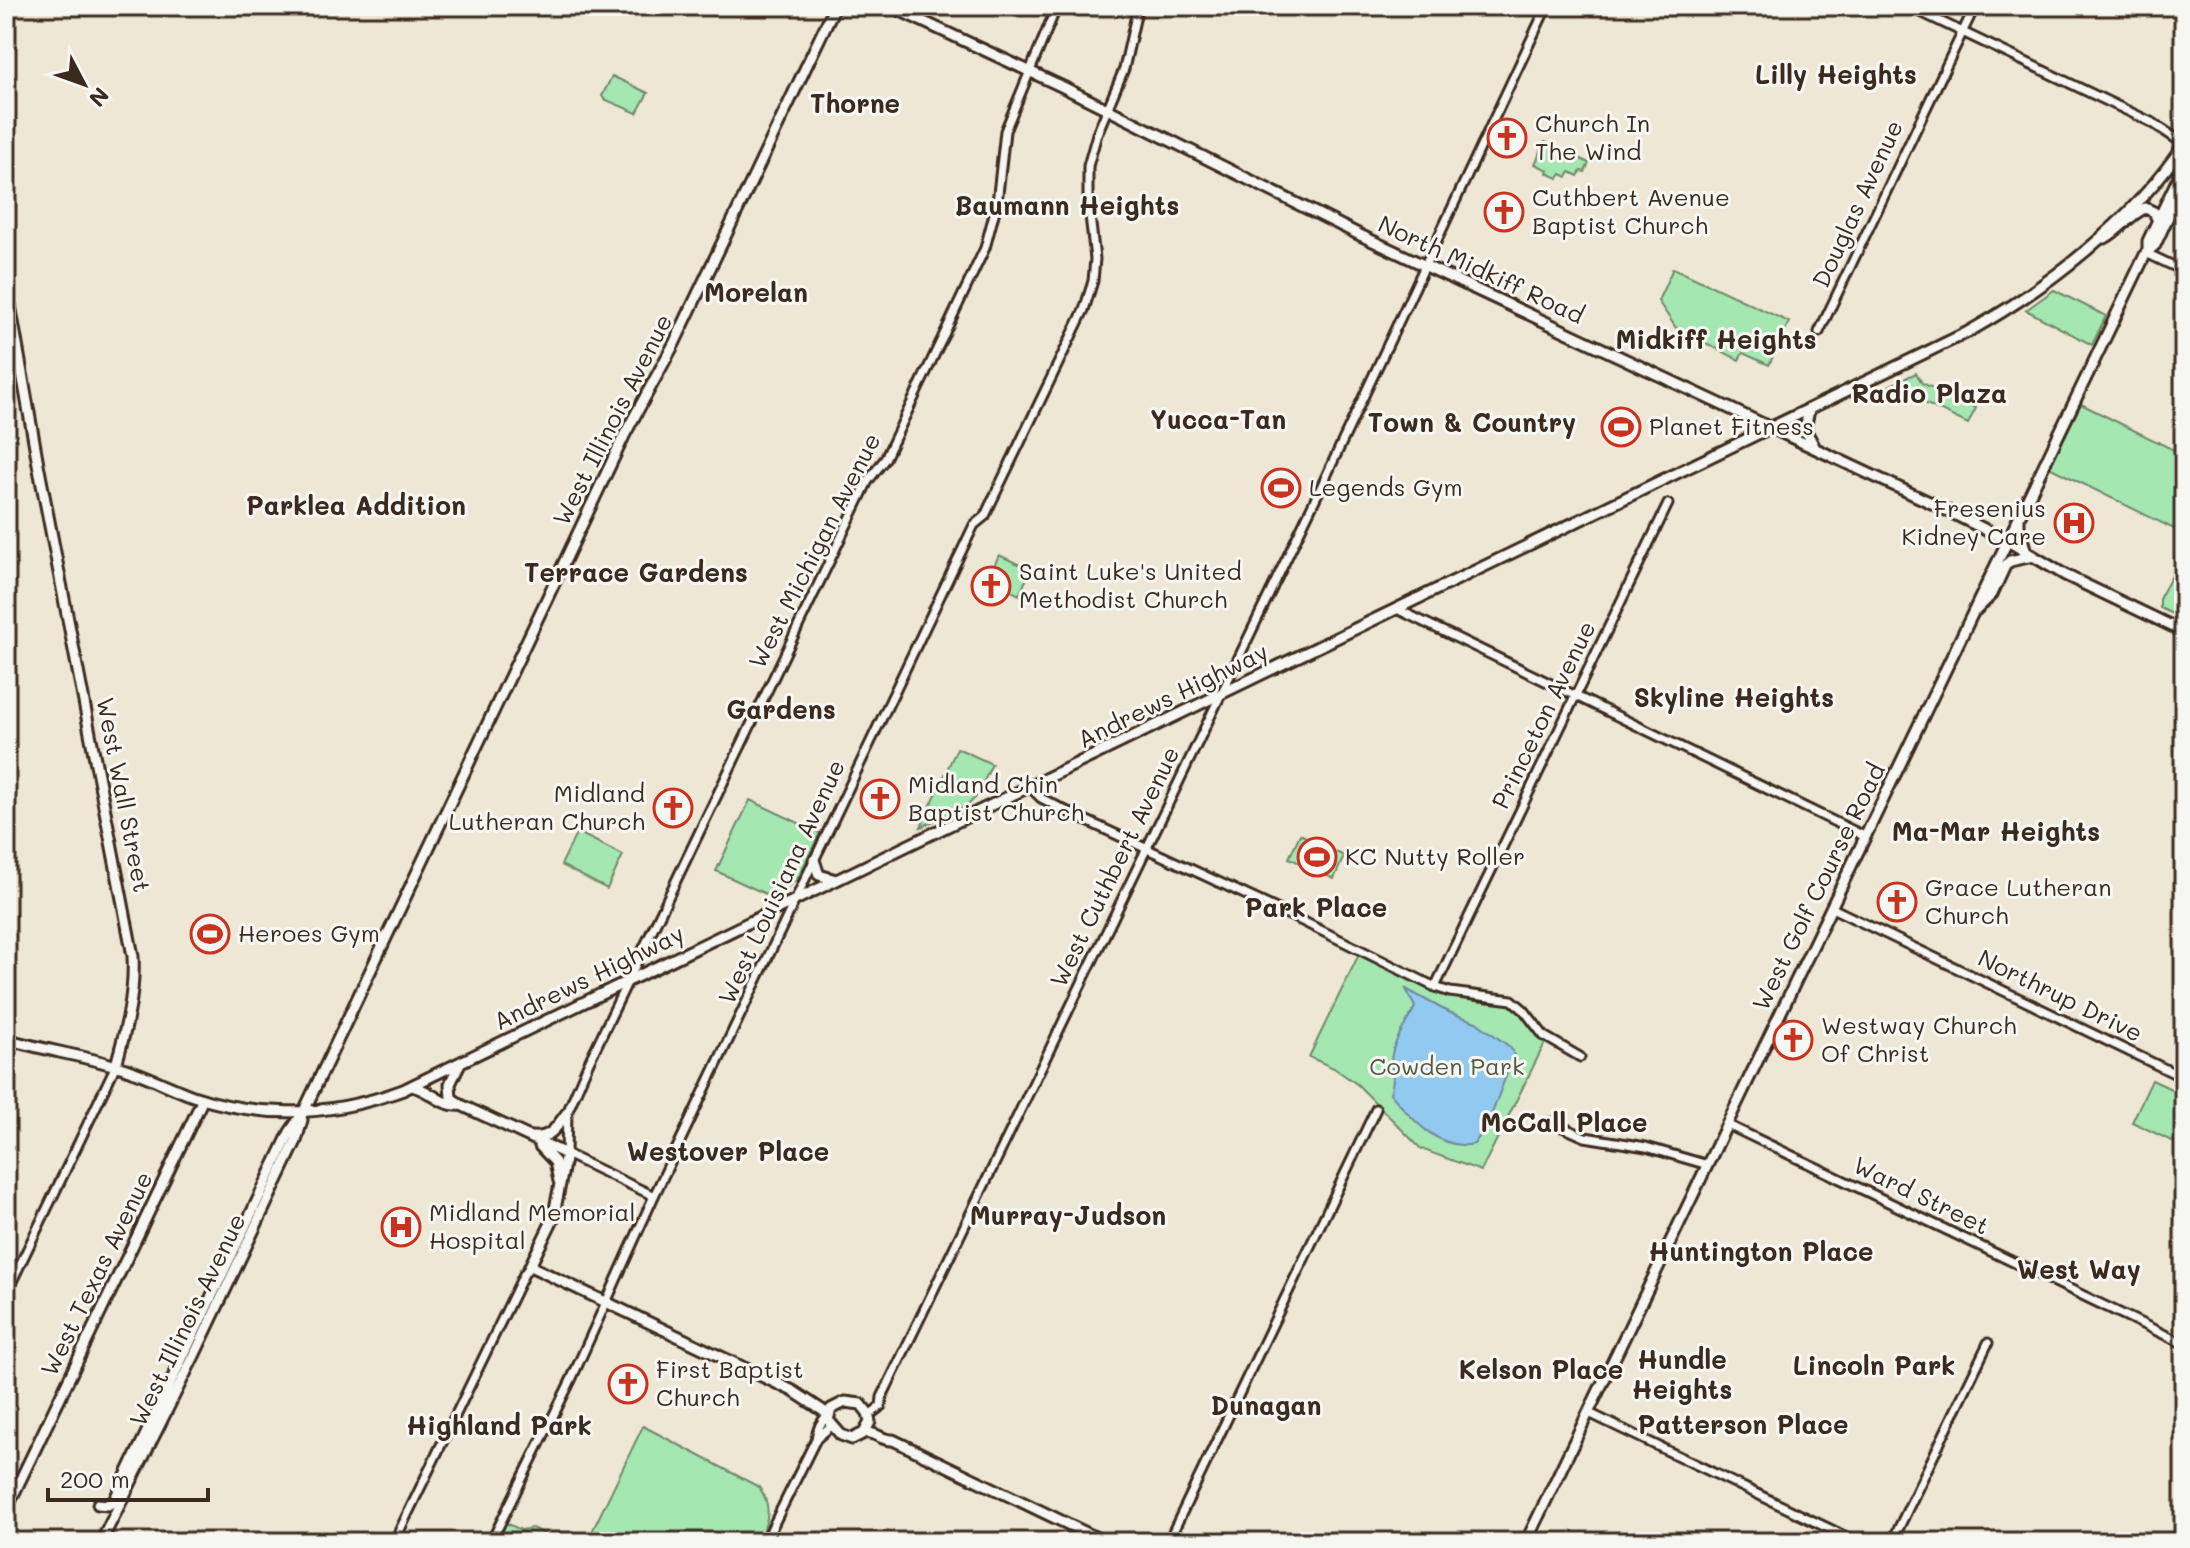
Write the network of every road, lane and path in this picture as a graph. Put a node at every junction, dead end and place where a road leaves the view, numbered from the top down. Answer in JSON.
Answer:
{"nodes":[{"id":1,"x":835,"y":6,"type":"edge"},
{"id":2,"x":890,"y":6,"type":"edge"},
{"id":3,"x":1057,"y":6,"type":"edge"},
{"id":4,"x":1138,"y":6,"type":"edge"},
{"id":5,"x":1547,"y":6,"type":"edge"},
{"id":6,"x":1908,"y":6,"type":"edge"},
{"id":7,"x":1975,"y":6,"type":"edge"},
{"id":8,"x":1962,"y":32,"type":"junction"},
{"id":9,"x":1029,"y":72,"type":"junction"},
{"id":10,"x":1108,"y":110,"type":"junction"},
{"id":11,"x":2184,"y":144,"type":"edge"},
{"id":12,"x":2184,"y":166,"type":"edge"},
{"id":13,"x":2184,"y":182,"type":"edge"},
{"id":14,"x":2158,"y":221,"type":"junction"},
{"id":15,"x":2089,"y":248,"type":"junction"},
{"id":16,"x":2147,"y":251,"type":"junction"},
{"id":17,"x":1424,"y":264,"type":"junction"},
{"id":18,"x":2184,"y":271,"type":"edge"},
{"id":19,"x":6,"y":282,"type":"edge"},
{"id":20,"x":1819,"y":332,"type":"dead end"},
{"id":21,"x":1809,"y":410,"type":"junction"},
{"id":22,"x":1771,"y":428,"type":"junction"},
{"id":23,"x":1814,"y":446,"type":"junction"},
{"id":24,"x":1668,"y":504,"type":"dead end"},
{"id":25,"x":2019,"y":514,"type":"junction"},
{"id":26,"x":2006,"y":540,"type":"junction"},
{"id":27,"x":2030,"y":554,"type":"junction"},
{"id":28,"x":1397,"y":609,"type":"junction"},
{"id":29,"x":1971,"y":615,"type":"junction"},
{"id":30,"x":2184,"y":632,"type":"edge"},
{"id":31,"x":1219,"y":695,"type":"junction"},
{"id":32,"x":1576,"y":696,"type":"junction"},
{"id":33,"x":1030,"y":787,"type":"junction"},
{"id":34,"x":1866,"y":837,"type":"junction"},
{"id":35,"x":1146,"y":850,"type":"junction"},
{"id":36,"x":814,"y":860,"type":"junction"},
{"id":37,"x":836,"y":880,"type":"junction"},
{"id":38,"x":795,"y":900,"type":"junction"},
{"id":39,"x":1832,"y":908,"type":"junction"},
{"id":40,"x":628,"y":982,"type":"junction"},
{"id":41,"x":1435,"y":987,"type":"junction"},
{"id":42,"x":6,"y":1039,"type":"edge"},
{"id":43,"x":1580,"y":1057,"type":"dead end"},
{"id":44,"x":460,"y":1063,"type":"junction"},
{"id":45,"x":116,"y":1065,"type":"junction"},
{"id":46,"x":2184,"y":1078,"type":"edge"},
{"id":47,"x":412,"y":1086,"type":"junction"},
{"id":48,"x":203,"y":1099,"type":"junction"},
{"id":49,"x":461,"y":1105,"type":"junction"},
{"id":50,"x":1376,"y":1109,"type":"dead end"},
{"id":51,"x":303,"y":1113,"type":"junction"},
{"id":52,"x":567,"y":1113,"type":"junction"},
{"id":53,"x":1551,"y":1122,"type":"dead end"},
{"id":54,"x":1728,"y":1125,"type":"junction"},
{"id":55,"x":528,"y":1136,"type":"junction"},
{"id":56,"x":566,"y":1154,"type":"junction"},
{"id":57,"x":1708,"y":1165,"type":"junction"},
{"id":58,"x":560,"y":1186,"type":"junction"},
{"id":59,"x":654,"y":1196,"type":"junction"},
{"id":60,"x":530,"y":1266,"type":"junction"},
{"id":61,"x":6,"y":1294,"type":"edge"},
{"id":62,"x":605,"y":1301,"type":"junction"},
{"id":63,"x":1988,"y":1343,"type":"dead end"},
{"id":64,"x":2184,"y":1344,"type":"edge"},
{"id":65,"x":811,"y":1401,"type":"junction"},
{"id":66,"x":836,"y":1405,"type":"junction"},
{"id":67,"x":1589,"y":1413,"type":"junction"},
{"id":68,"x":828,"y":1415,"type":"junction"},
{"id":69,"x":868,"y":1415,"type":"junction"},
{"id":70,"x":831,"y":1426,"type":"junction"},
{"id":71,"x":864,"y":1433,"type":"junction"},
{"id":72,"x":816,"y":1439,"type":"junction"},
{"id":73,"x":893,"y":1440,"type":"junction"},
{"id":74,"x":98,"y":1504,"type":"dead end"},
{"id":75,"x":6,"y":1510,"type":"edge"},
{"id":76,"x":101,"y":1542,"type":"edge"},
{"id":77,"x":394,"y":1542,"type":"edge"},
{"id":78,"x":491,"y":1542,"type":"edge"},
{"id":79,"x":765,"y":1542,"type":"edge"},
{"id":80,"x":1105,"y":1542,"type":"edge"},
{"id":81,"x":1168,"y":1542,"type":"edge"},
{"id":82,"x":1526,"y":1542,"type":"edge"},
{"id":83,"x":1857,"y":1542,"type":"edge"},
{"id":84,"x":1892,"y":1542,"type":"edge"}],
"edges":[{"from":1,"to":51,"type":"main road","name":"West Illinois Avenue"},
{"from":2,"to":9,"type":"main road","name":"North Midkiff Road"},
{"from":3,"to":9,"type":"street","name":"West Michigan Avenue"},
{"from":4,"to":10,"type":"street","name":"West Louisiana Avenue"},
{"from":5,"to":17,"type":"street","name":"West Cuthbert Avenue"},
{"from":6,"to":8,"type":"street"},
{"from":7,"to":8,"type":"street","name":"Douglas Avenue"},
{"from":8,"to":11,"type":"street"},
{"from":8,"to":20,"type":"street","name":"Douglas Avenue"},
{"from":9,"to":10,"type":"main road","name":"North Midkiff Road"},
{"from":9,"to":40,"type":"street","name":"West Michigan Avenue"},
{"from":10,"to":17,"type":"main road","name":"North Midkiff Road"},
{"from":10,"to":36,"type":"street","name":"West Louisiana Avenue"},
{"from":11,"to":15,"type":"main road","name":"Andrews Highway"},
{"from":12,"to":14,"type":"main road","name":"West Golf Course Road"},
{"from":13,"to":16,"type":"main road","name":"West Golf Course Road"},
{"from":14,"to":15,"type":"main road"},
{"from":14,"to":16,"type":"main road","name":"West Golf Course Road"},
{"from":15,"to":21,"type":"main road","name":"Andrews Highway"},
{"from":16,"to":18,"type":"street"},
{"from":16,"to":25,"type":"main road","name":"West Golf Course Road"},
{"from":17,"to":22,"type":"main road","name":"North Midkiff Road"},
{"from":17,"to":31,"type":"street","name":"West Cuthbert Avenue"},
{"from":19,"to":45,"type":"main road","name":"West Wall Street"},
{"from":21,"to":22,"type":"main road","name":"Andrews Highway"},
{"from":21,"to":23,"type":"main road"},
{"from":22,"to":23,"type":"main road","name":"North Midkiff Road"},
{"from":22,"to":28,"type":"main road","name":"Andrews Highway"},
{"from":23,"to":26,"type":"main road","name":"North Midkiff Road"},
{"from":24,"to":32,"type":"street","name":"Princeton Avenue"},
{"from":25,"to":26,"type":"main road","name":"West Golf Course Road"},
{"from":25,"to":27,"type":"main road"},
{"from":26,"to":27,"type":"main road","name":"North Midkiff Road"},
{"from":26,"to":29,"type":"main road","name":"West Golf Course Road"},
{"from":27,"to":29,"type":"main road"},
{"from":27,"to":30,"type":"main road","name":"North Midkiff Road"},
{"from":28,"to":31,"type":"main road","name":"Andrews Highway"},
{"from":28,"to":32,"type":"street"},
{"from":29,"to":34,"type":"main road","name":"West Golf Course Road"},
{"from":31,"to":33,"type":"main road","name":"Andrews Highway"},
{"from":31,"to":35,"type":"street","name":"West Cuthbert Avenue"},
{"from":32,"to":34,"type":"street"},
{"from":32,"to":41,"type":"street","name":"Princeton Avenue"},
{"from":33,"to":35,"type":"street"},
{"from":33,"to":37,"type":"main road","name":"Andrews Highway"},
{"from":34,"to":39,"type":"main road","name":"West Golf Course Road"},
{"from":35,"to":41,"type":"street"},
{"from":35,"to":69,"type":"street","name":"West Cuthbert Avenue"},
{"from":36,"to":37,"type":"main road"},
{"from":36,"to":38,"type":"street","name":"West Louisiana Avenue"},
{"from":37,"to":38,"type":"main road","name":"Andrews Highway"},
{"from":38,"to":40,"type":"main road","name":"Andrews Highway"},
{"from":38,"to":59,"type":"street","name":"West Louisiana Avenue"},
{"from":39,"to":46,"type":"street","name":"Northrup Drive"},
{"from":39,"to":54,"type":"main road","name":"West Golf Course Road"},
{"from":40,"to":44,"type":"main road","name":"Andrews Highway"},
{"from":40,"to":52,"type":"street","name":"West Michigan Avenue"},
{"from":41,"to":43,"type":"street"},
{"from":42,"to":45,"type":"main road","name":"Andrews Highway"},
{"from":44,"to":47,"type":"main road","name":"Andrews Highway"},
{"from":44,"to":49,"type":"main road"},
{"from":45,"to":48,"type":"main road","name":"Andrews Highway"},
{"from":45,"to":61,"type":"street","name":"West Wall Street"},
{"from":47,"to":49,"type":"main road"},
{"from":47,"to":51,"type":"main road","name":"Andrews Highway"},
{"from":48,"to":51,"type":"main road","name":"Andrews Highway"},
{"from":48,"to":75,"type":"main road","name":"West Texas Avenue"},
{"from":49,"to":55,"type":"main road"},
{"from":50,"to":81,"type":"street"},
{"from":51,"to":74,"type":"main road","name":"West Illinois Avenue"},
{"from":51,"to":76,"type":"main road","name":"West Illinois Avenue"},
{"from":52,"to":55,"type":"main road"},
{"from":52,"to":56,"type":"street","name":"West Michigan Avenue"},
{"from":53,"to":57,"type":"street"},
{"from":54,"to":57,"type":"main road","name":"West Golf Course Road"},
{"from":54,"to":64,"type":"street","name":"Ward Street"},
{"from":55,"to":56,"type":"main road"},
{"from":55,"to":58,"type":"main road"},
{"from":56,"to":58,"type":"main road","name":"West Michigan Avenue"},
{"from":56,"to":59,"type":"street"},
{"from":57,"to":67,"type":"main road","name":"West Golf Course Road"},
{"from":58,"to":60,"type":"main road","name":"West Michigan Avenue"},
{"from":59,"to":62,"type":"street","name":"West Louisiana Avenue"},
{"from":60,"to":62,"type":"main road"},
{"from":60,"to":77,"type":"street","name":"West Michigan Avenue"},
{"from":62,"to":65,"type":"main road"},
{"from":62,"to":78,"type":"street","name":"West Louisiana Avenue"},
{"from":63,"to":84,"type":"street"},
{"from":65,"to":66,"type":"main road"},
{"from":65,"to":68,"type":"main road"},
{"from":66,"to":68,"type":"main road"},
{"from":66,"to":69,"type":"main road"},
{"from":67,"to":82,"type":"main road","name":"West Golf Course Road"},
{"from":67,"to":83,"type":"street"},
{"from":68,"to":70,"type":"main road"},
{"from":68,"to":72,"type":"street"},
{"from":69,"to":71,"type":"main road"},
{"from":69,"to":73,"type":"main road"},
{"from":70,"to":71,"type":"main road"},
{"from":70,"to":72,"type":"street"},
{"from":71,"to":73,"type":"main road"},
{"from":72,"to":79,"type":"street"},
{"from":73,"to":80,"type":"main road"}]}
